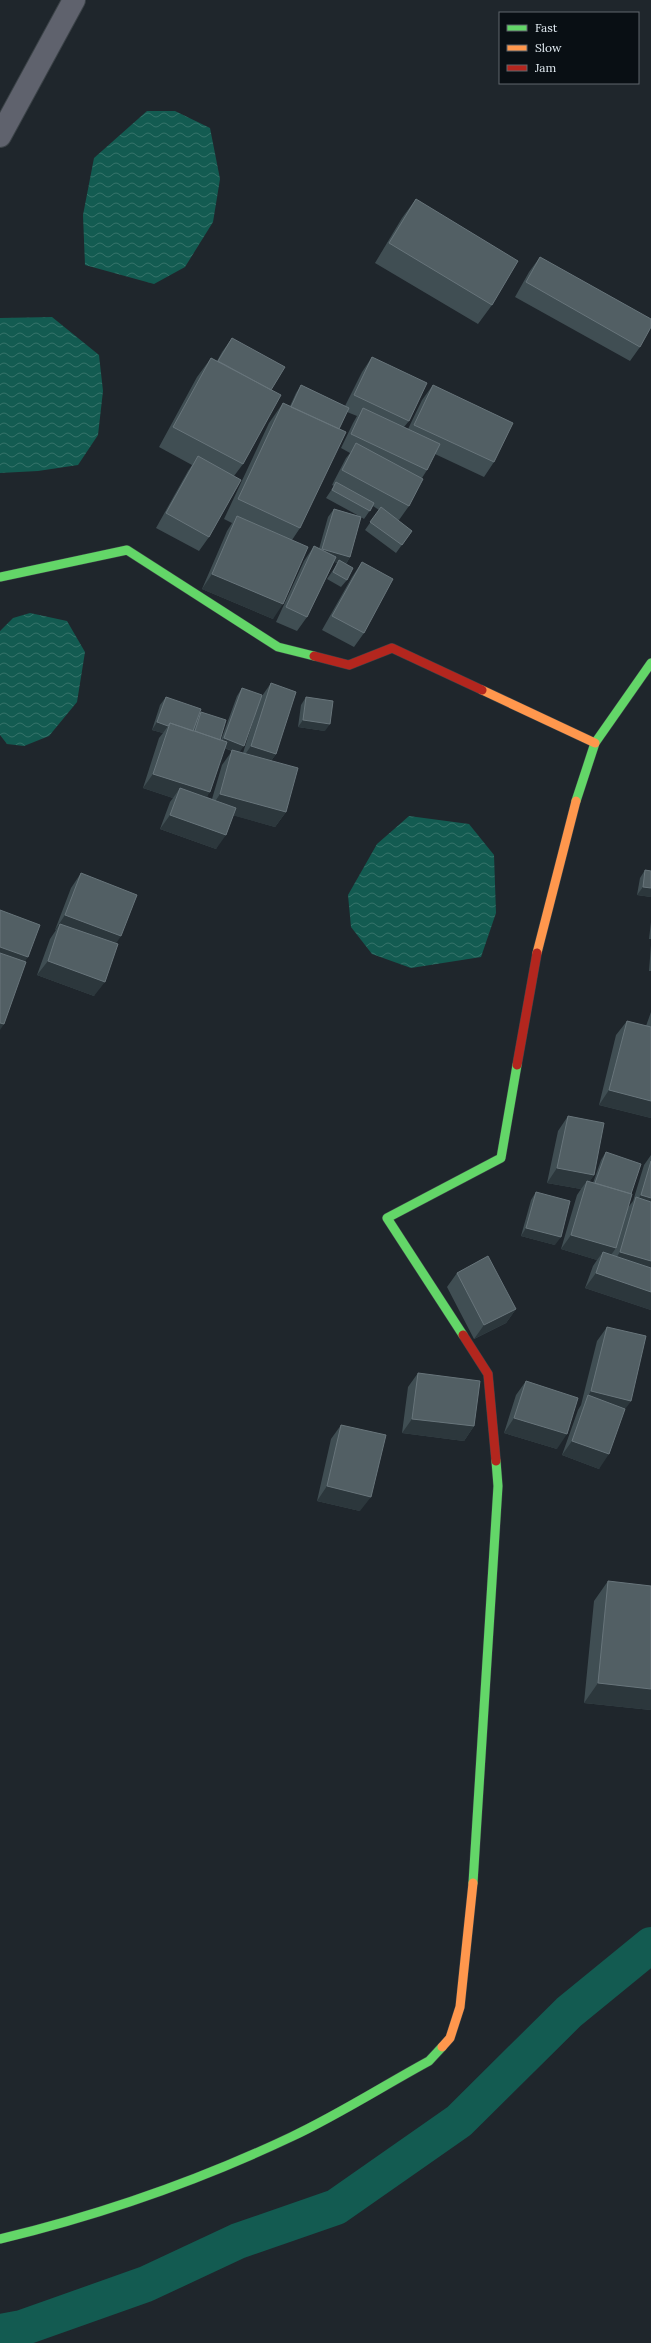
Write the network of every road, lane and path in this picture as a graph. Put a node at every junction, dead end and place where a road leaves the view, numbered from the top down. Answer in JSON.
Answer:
{"nodes":[{"id":1,"x":74,"y":0,"type":"edge"},
{"id":2,"x":0,"y":136,"type":"edge"},
{"id":3,"x":0,"y":577,"type":"edge"},
{"id":4,"x":651,"y":663,"type":"edge"},
{"id":5,"x":595,"y":743,"type":"junction"},
{"id":6,"x":0,"y":2239,"type":"edge"}],
"edges":[{"from":1,"to":2,"type":"street"},
{"from":3,"to":5,"type":"street"},
{"from":4,"to":5,"type":"street"},
{"from":5,"to":6,"type":"street"}]}
